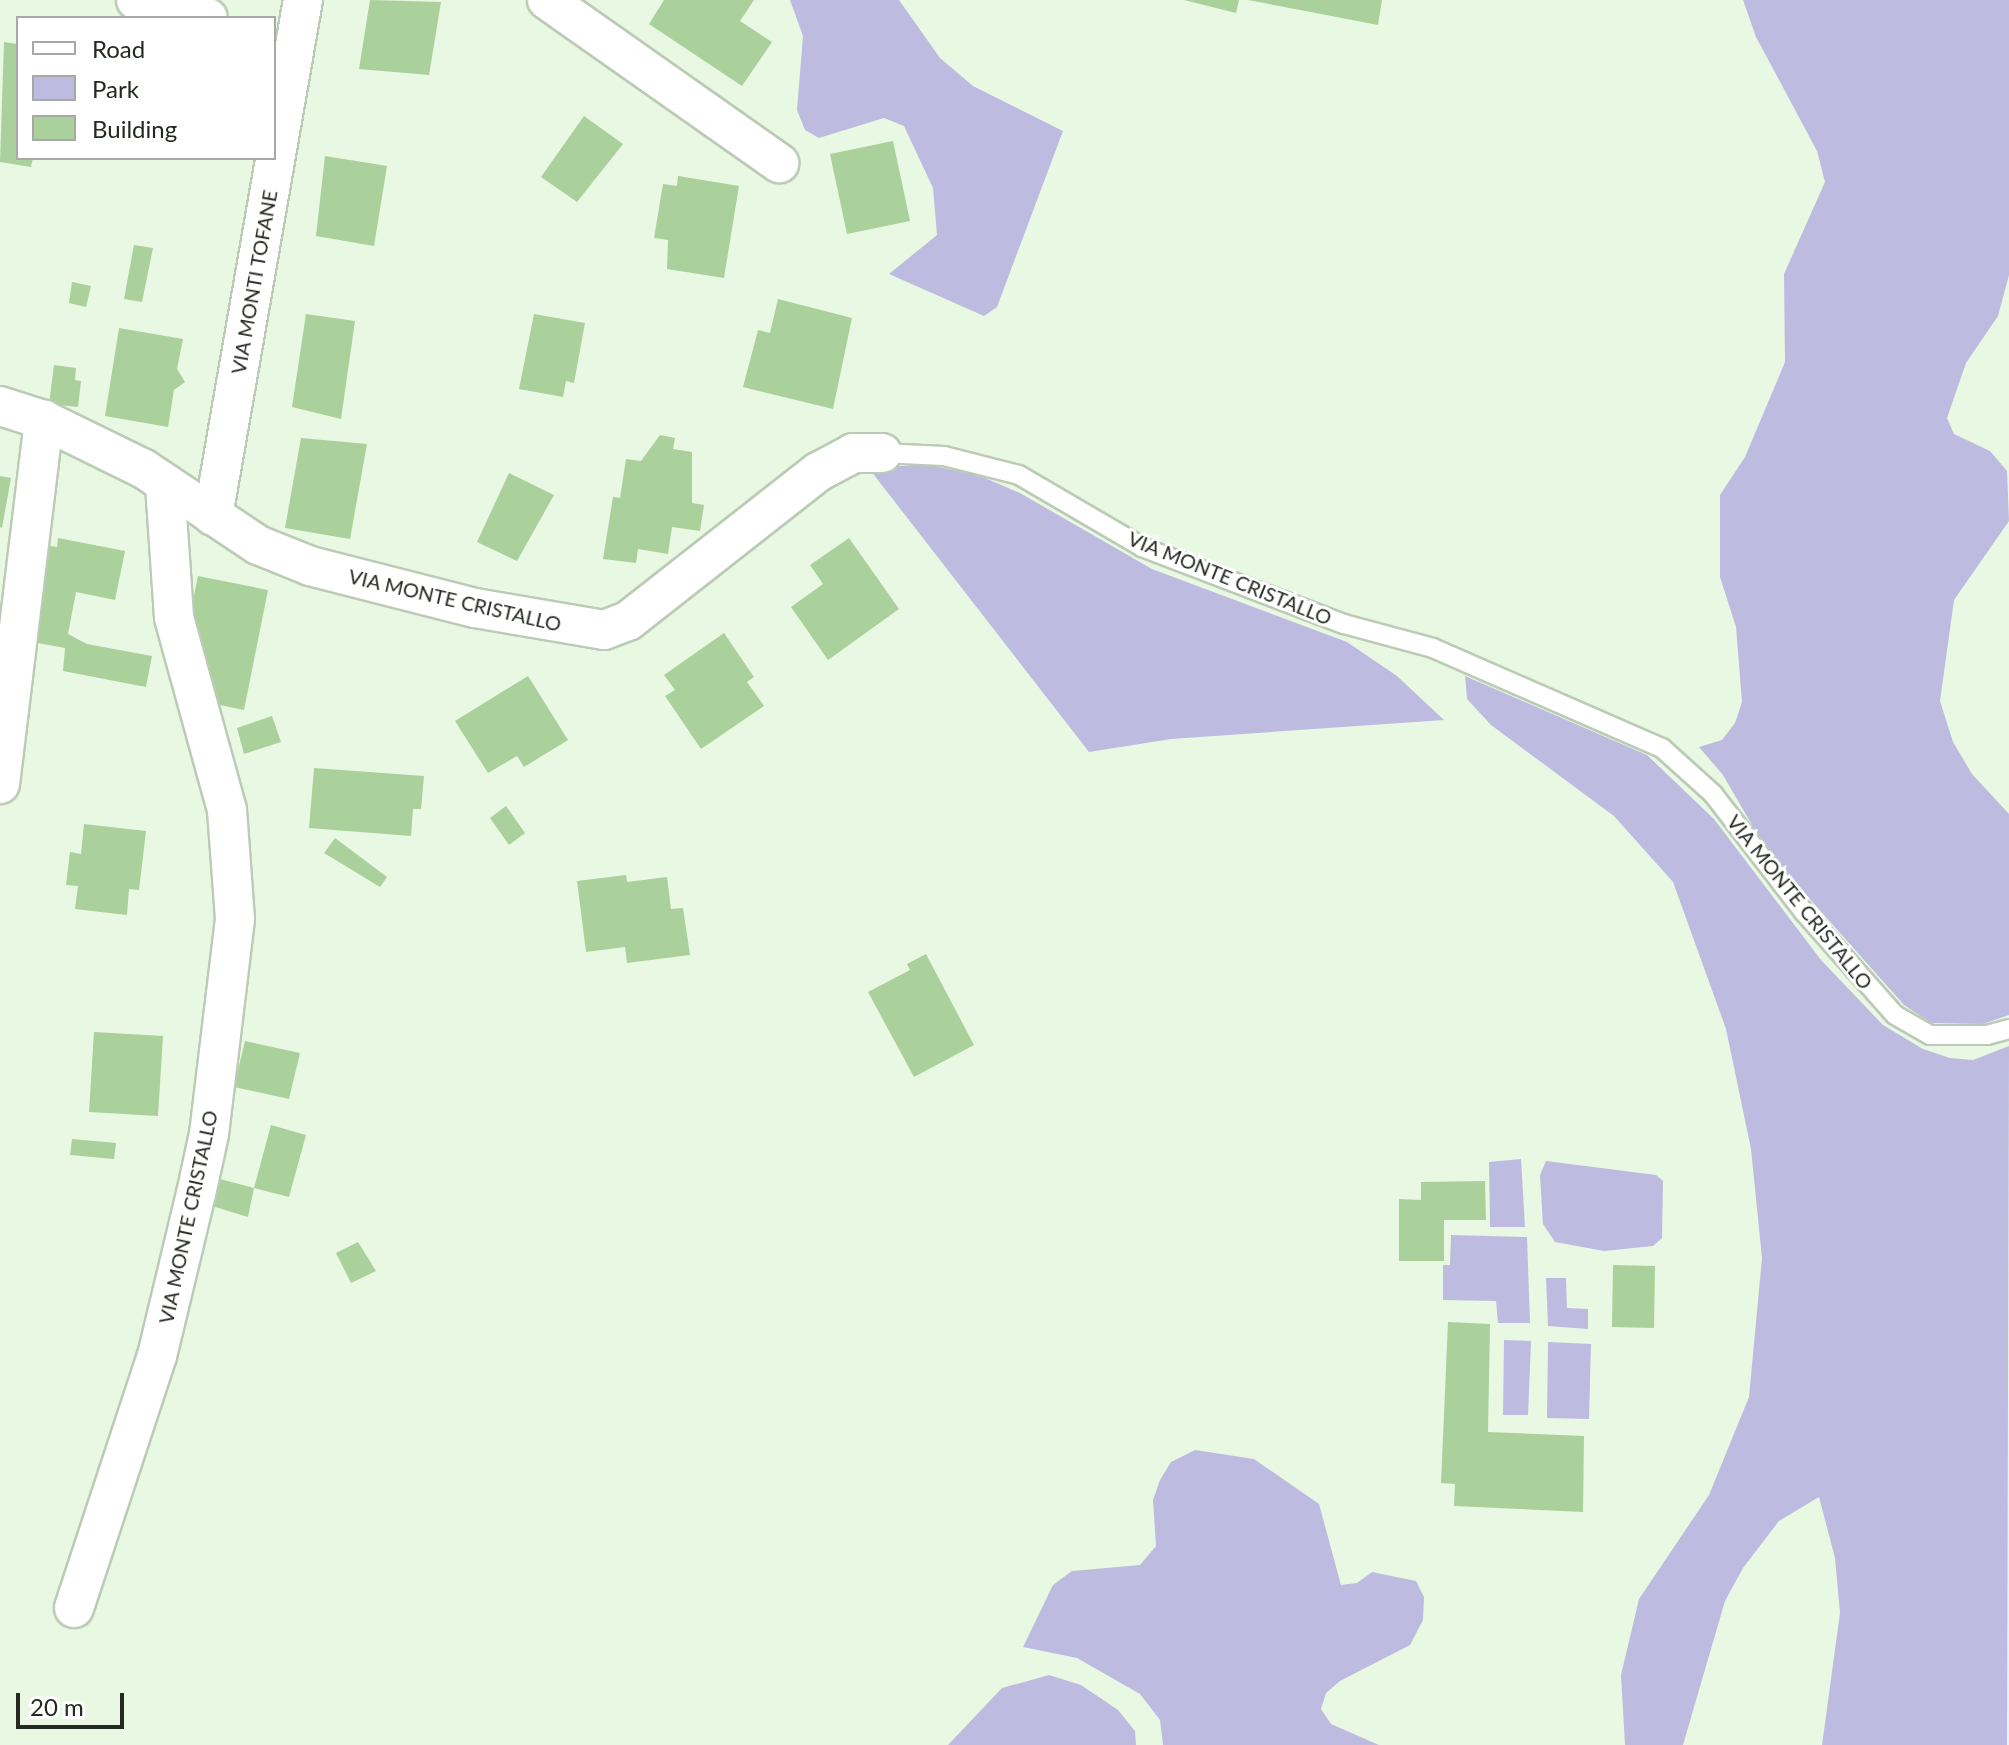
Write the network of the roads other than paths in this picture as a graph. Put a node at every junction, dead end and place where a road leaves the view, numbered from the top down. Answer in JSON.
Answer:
{"nodes":[{"id":1,"x":136,"y":0,"type":"edge"},
{"id":2,"x":303,"y":0,"type":"edge"},
{"id":3,"x":547,"y":0,"type":"edge"},
{"id":4,"x":200,"y":16,"type":"edge"},
{"id":5,"x":285,"y":38,"type":"edge"},
{"id":6,"x":276,"y":98,"type":"edge"},
{"id":7,"x":267,"y":160,"type":"edge"},
{"id":8,"x":779,"y":163,"type":"dead end"},
{"id":9,"x":0,"y":406,"type":"edge"},
{"id":10,"x":44,"y":420,"type":"junction"},
{"id":11,"x":882,"y":453,"type":"joint"},
{"id":12,"x":165,"y":484,"type":"junction"},
{"id":13,"x":213,"y":516,"type":"junction"},
{"id":14,"x":0,"y":784,"type":"edge"},
{"id":15,"x":2009,"y":1029,"type":"edge"},
{"id":16,"x":74,"y":1608,"type":"dead end"}],
"edges":[{"from":1,"to":4,"type":"street"},
{"from":2,"to":5,"type":"street","name":"VIA MONTI TOFANE"},
{"from":3,"to":8,"type":"street"},
{"from":5,"to":6,"type":"street","name":"VIA MONTI TOFANE"},
{"from":7,"to":13,"type":"street","name":"VIA MONTI TOFANE"},
{"from":9,"to":10,"type":"street","name":"VIA MONTE CRISTALLO"},
{"from":10,"to":12,"type":"street","name":"VIA MONTE CRISTALLO"},
{"from":10,"to":14,"type":"street"},
{"from":11,"to":13,"type":"street","name":"VIA MONTE CRISTALLO"},
{"from":11,"to":15,"type":"lane","name":"VIA MONTE CRISTALLO"},
{"from":12,"to":13,"type":"street","name":"VIA MONTE CRISTALLO"},
{"from":12,"to":16,"type":"street","name":"VIA MONTE CRISTALLO"}]}
